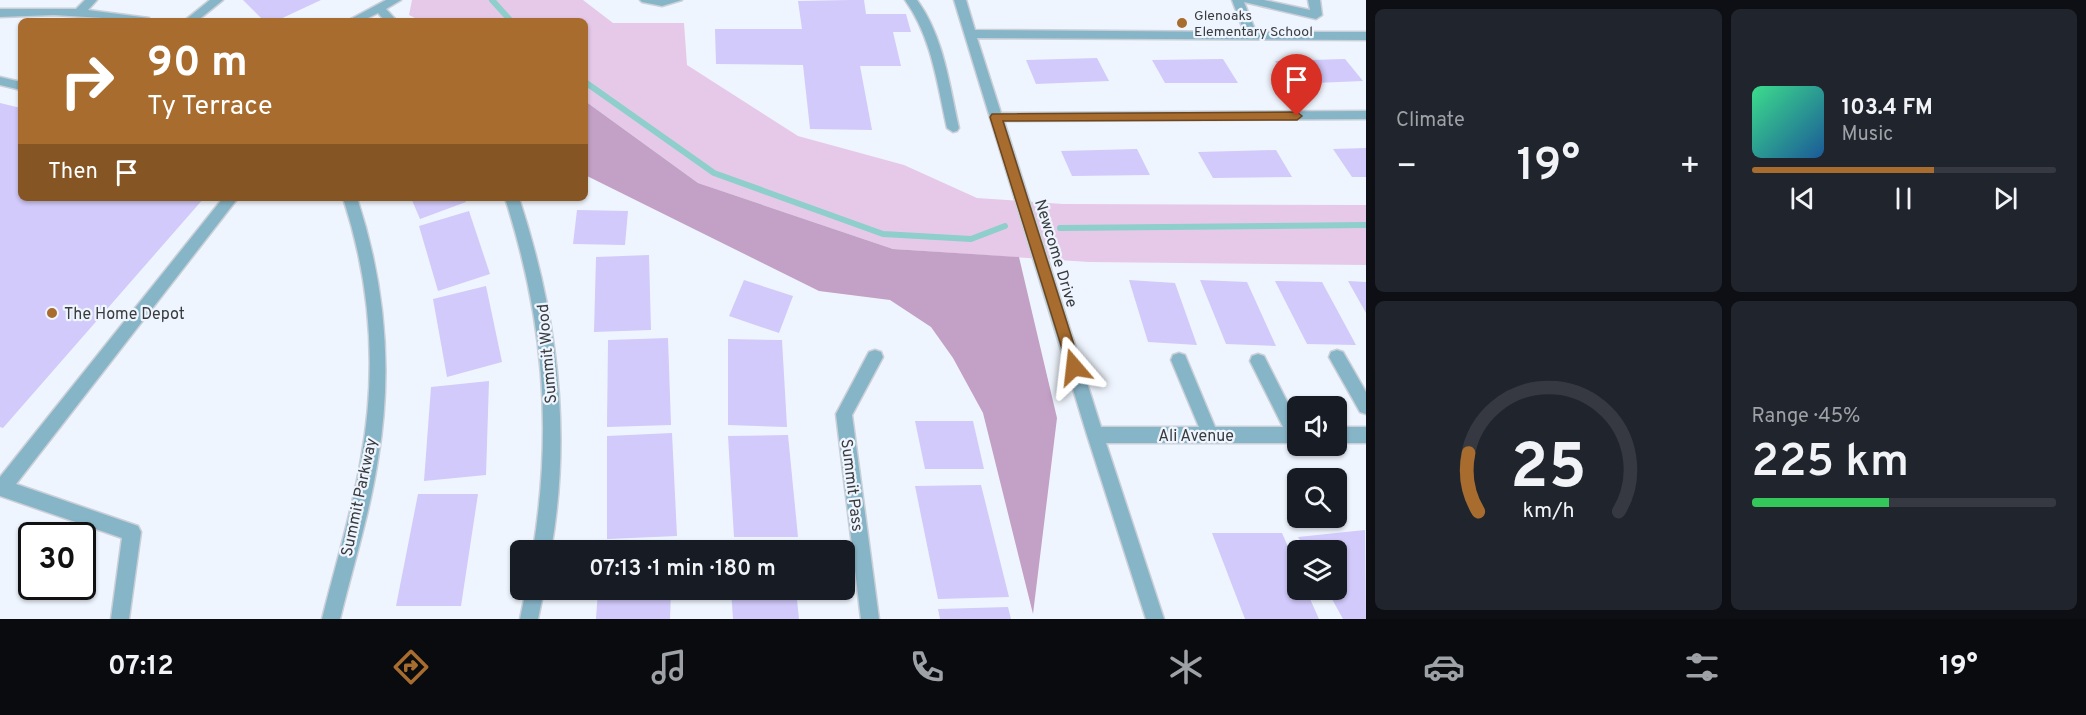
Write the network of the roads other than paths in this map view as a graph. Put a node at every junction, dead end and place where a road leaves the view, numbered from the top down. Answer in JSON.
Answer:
{"nodes":[{"id":1,"x":91,"y":0,"type":"edge"},
{"id":2,"x":217,"y":0,"type":"edge"},
{"id":3,"x":395,"y":0,"type":"edge"},
{"id":4,"x":646,"y":0,"type":"edge"},
{"id":5,"x":676,"y":0,"type":"edge"},
{"id":6,"x":911,"y":0,"type":"edge"},
{"id":7,"x":960,"y":0,"type":"edge"},
{"id":8,"x":1238,"y":0,"type":"edge"},
{"id":9,"x":1248,"y":0,"type":"edge"},
{"id":10,"x":1314,"y":0,"type":"edge"},
{"id":11,"x":379,"y":8,"type":"junction"},
{"id":12,"x":0,"y":13,"type":"edge"},
{"id":13,"x":78,"y":13,"type":"junction"},
{"id":14,"x":120,"y":18,"type":"edge"},
{"id":15,"x":194,"y":18,"type":"edge"},
{"id":16,"x":359,"y":18,"type":"edge"},
{"id":17,"x":388,"y":18,"type":"edge"},
{"id":18,"x":970,"y":34,"type":"junction"},
{"id":19,"x":1251,"y":35,"type":"junction"},
{"id":20,"x":1366,"y":36,"type":"edge"},
{"id":21,"x":0,"y":81,"type":"edge"},
{"id":22,"x":18,"y":85,"type":"edge"},
{"id":23,"x":1366,"y":115,"type":"edge"},
{"id":24,"x":996,"y":117,"type":"junction"},
{"id":25,"x":953,"y":128,"type":"dead end"},
{"id":26,"x":229,"y":201,"type":"edge"},
{"id":27,"x":351,"y":201,"type":"edge"},
{"id":28,"x":513,"y":201,"type":"edge"},
{"id":29,"x":874,"y":357,"type":"dead end"},
{"id":30,"x":1336,"y":357,"type":"dead end"},
{"id":31,"x":1179,"y":360,"type":"dead end"},
{"id":32,"x":1258,"y":361,"type":"dead end"},
{"id":33,"x":1366,"y":407,"type":"edge"},
{"id":34,"x":1287,"y":417,"type":"edge"},
{"id":35,"x":1095,"y":435,"type":"junction"},
{"id":36,"x":1210,"y":435,"type":"junction"},
{"id":37,"x":1287,"y":435,"type":"edge"},
{"id":38,"x":1347,"y":435,"type":"edge"},
{"id":39,"x":1366,"y":435,"type":"edge"},
{"id":40,"x":1,"y":488,"type":"edge"},
{"id":41,"x":543,"y":540,"type":"edge"},
{"id":42,"x":533,"y":600,"type":"edge"},
{"id":43,"x":120,"y":619,"type":"edge"},
{"id":44,"x":331,"y":619,"type":"edge"},
{"id":45,"x":529,"y":619,"type":"edge"},
{"id":46,"x":870,"y":619,"type":"edge"},
{"id":47,"x":1155,"y":619,"type":"edge"}],
"edges":[{"from":1,"to":13,"type":"street"},
{"from":2,"to":15,"type":"street"},
{"from":3,"to":11,"type":"street"},
{"from":4,"to":5,"type":"street"},
{"from":6,"to":25,"type":"street"},
{"from":7,"to":18,"type":"street","name":"Newcome Drive"},
{"from":8,"to":19,"type":"street"},
{"from":9,"to":10,"type":"street"},
{"from":11,"to":16,"type":"street"},
{"from":11,"to":17,"type":"street"},
{"from":12,"to":13,"type":"street"},
{"from":13,"to":14,"type":"street"},
{"from":18,"to":19,"type":"street"},
{"from":18,"to":24,"type":"street","name":"Newcome Drive"},
{"from":19,"to":20,"type":"street"},
{"from":21,"to":22,"type":"street"},
{"from":23,"to":24,"type":"street"},
{"from":24,"to":35,"type":"street","name":"Newcome Drive"},
{"from":26,"to":40,"type":"street"},
{"from":27,"to":44,"type":"street","name":"Summit Parkway"},
{"from":28,"to":41,"type":"street","name":"Summit Wood"},
{"from":29,"to":46,"type":"street","name":"Summit Pass"},
{"from":30,"to":33,"type":"street"},
{"from":31,"to":36,"type":"street"},
{"from":32,"to":34,"type":"street"},
{"from":35,"to":36,"type":"street","name":"Ali Avenue"},
{"from":35,"to":47,"type":"street","name":"Newcome Drive"},
{"from":36,"to":37,"type":"street","name":"Ali Avenue"},
{"from":38,"to":39,"type":"street"},
{"from":40,"to":43,"type":"street"},
{"from":42,"to":45,"type":"street"}]}
